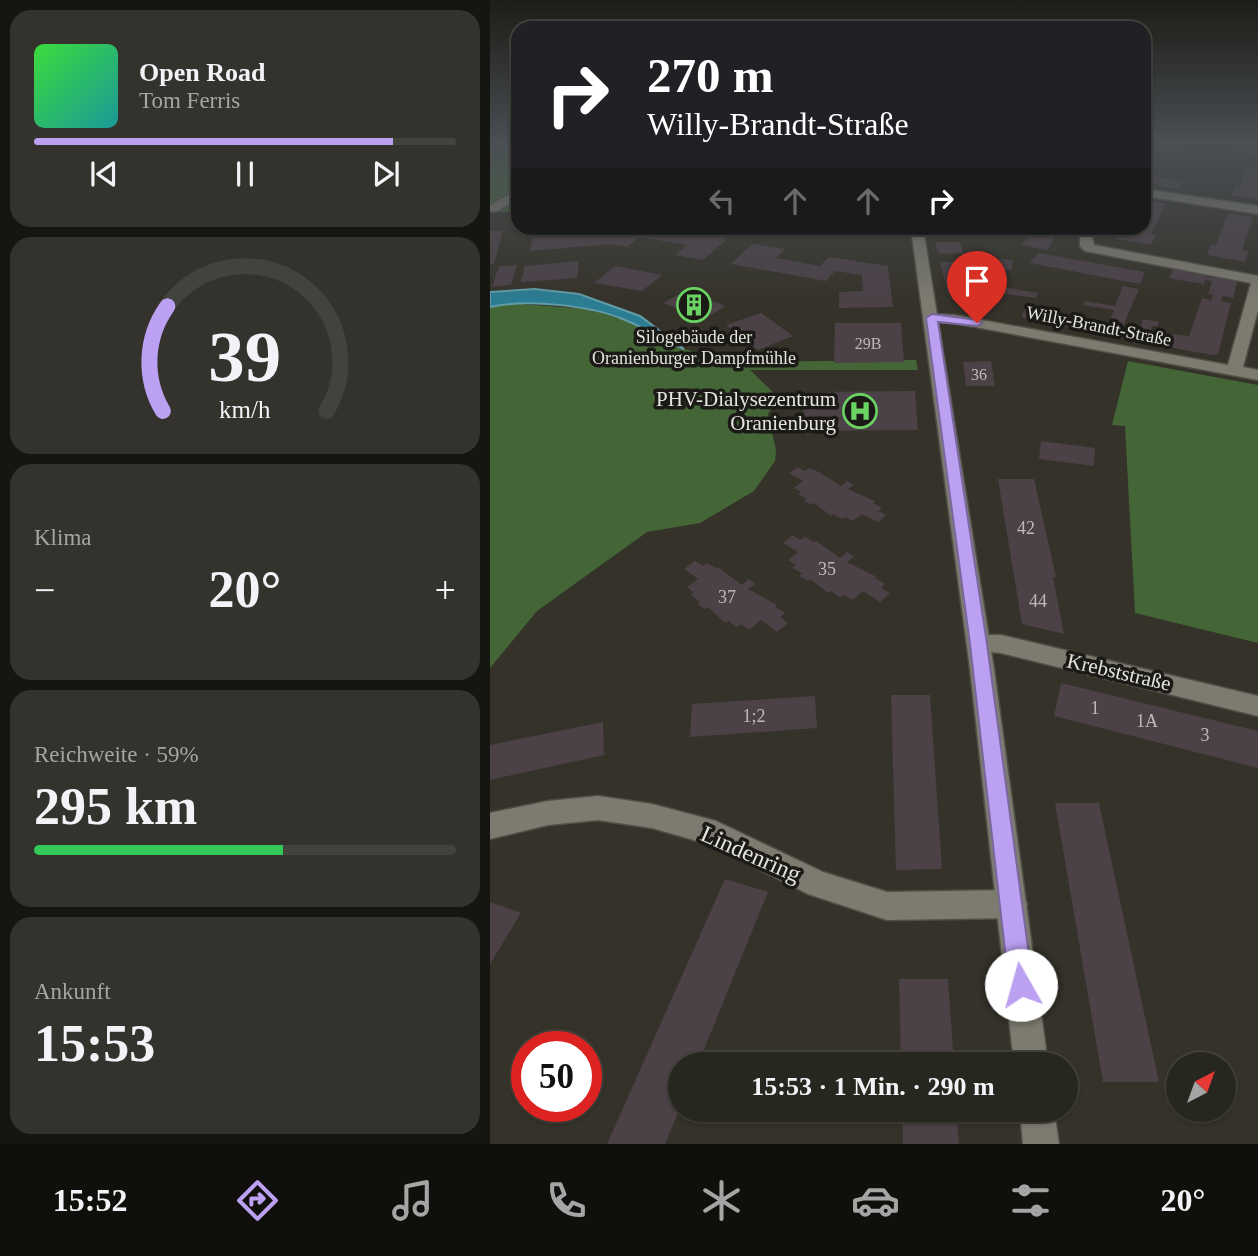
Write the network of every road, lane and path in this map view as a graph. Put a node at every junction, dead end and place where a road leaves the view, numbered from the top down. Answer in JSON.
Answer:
{"nodes":[{"id":1,"x":1172,"y":196,"type":"edge"},
{"id":2,"x":511,"y":197,"type":"edge"},
{"id":3,"x":494,"y":208,"type":"dead end"},
{"id":4,"x":1258,"y":210,"type":"edge"},
{"id":5,"x":918,"y":235,"type":"edge"},
{"id":6,"x":1087,"y":235,"type":"edge"},
{"id":7,"x":1258,"y":281,"type":"edge"},
{"id":8,"x":932,"y":318,"type":"junction"},
{"id":9,"x":1234,"y":370,"type":"junction"},
{"id":10,"x":1258,"y":375,"type":"edge"},
{"id":11,"x":979,"y":644,"type":"junction"},
{"id":12,"x":1258,"y":706,"type":"edge"},
{"id":13,"x":490,"y":826,"type":"edge"},
{"id":14,"x":1012,"y":904,"type":"junction"},
{"id":15,"x":1030,"y":1052,"type":"edge"},
{"id":16,"x":1038,"y":1122,"type":"edge"},
{"id":17,"x":1041,"y":1144,"type":"edge"}],
"edges":[{"from":1,"to":4,"type":"street"},
{"from":2,"to":3,"type":"street"},
{"from":5,"to":8,"type":"street"},
{"from":6,"to":7,"type":"street"},
{"from":7,"to":9,"type":"street"},
{"from":8,"to":9,"type":"street","name":"Willy-Brandt-Straße"},
{"from":8,"to":11,"type":"street"},
{"from":9,"to":10,"type":"street","name":"Willy-Brandt-Straße"},
{"from":11,"to":12,"type":"street","name":"Krebststraße"},
{"from":11,"to":14,"type":"street"},
{"from":13,"to":14,"type":"street","name":"Lindenring"},
{"from":14,"to":15,"type":"street"},
{"from":16,"to":17,"type":"street"}]}
